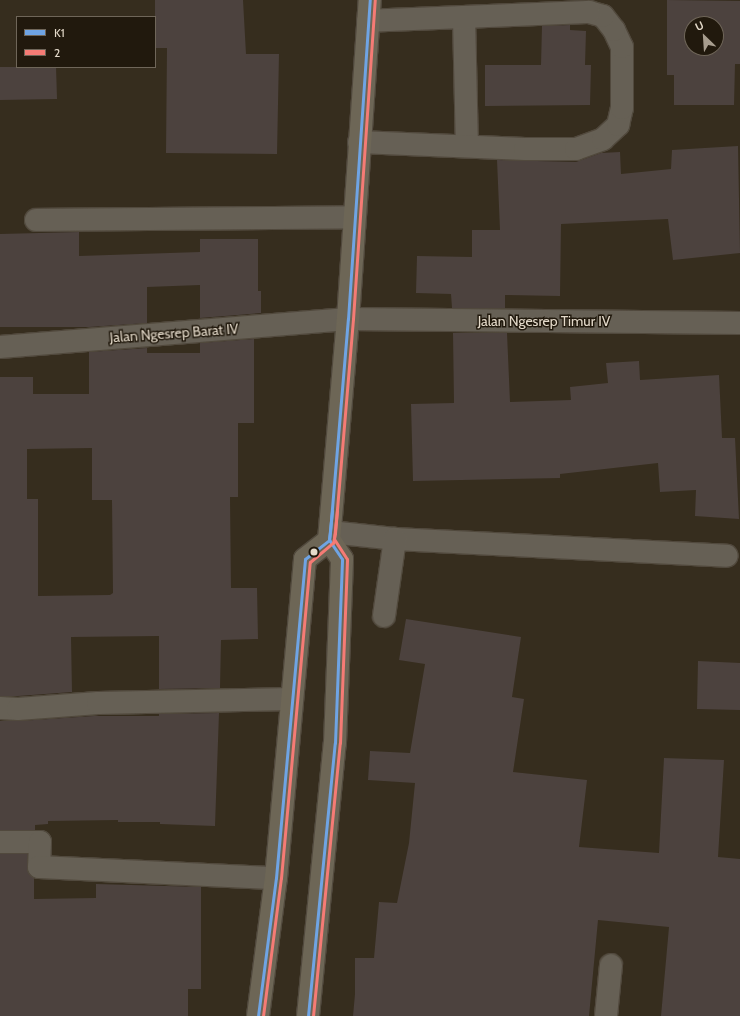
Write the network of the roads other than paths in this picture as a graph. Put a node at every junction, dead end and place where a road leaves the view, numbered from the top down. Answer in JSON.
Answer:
{"nodes":[{"id":1,"x":369,"y":10,"type":"edge"},
{"id":2,"x":464,"y":17,"type":"junction"},
{"id":3,"x":359,"y":142,"type":"junction"},
{"id":4,"x":467,"y":146,"type":"junction"},
{"id":5,"x":354,"y":216,"type":"junction"},
{"id":6,"x":36,"y":220,"type":"dead end"},
{"id":7,"x":348,"y":319,"type":"junction"},
{"id":8,"x":740,"y":323,"type":"edge"},
{"id":9,"x":0,"y":347,"type":"edge"},
{"id":10,"x":330,"y":536,"type":"junction"},
{"id":11,"x":394,"y":538,"type":"junction"},
{"id":12,"x":727,"y":556,"type":"dead end"},
{"id":13,"x":384,"y":616,"type":"dead end"},
{"id":14,"x":292,"y":699,"type":"junction"},
{"id":15,"x":0,"y":708,"type":"edge"},
{"id":16,"x":0,"y":842,"type":"edge"},
{"id":17,"x":276,"y":878,"type":"junction"},
{"id":18,"x":611,"y":965,"type":"dead end"},
{"id":19,"x":258,"y":1016,"type":"edge"},
{"id":20,"x":308,"y":1016,"type":"edge"},
{"id":21,"x":606,"y":1016,"type":"edge"}],
"edges":[{"from":1,"to":2,"type":"street"},
{"from":1,"to":3,"type":"highway"},
{"from":2,"to":4,"type":"street"},
{"from":2,"to":4,"type":"street"},
{"from":3,"to":4,"type":"street"},
{"from":3,"to":5,"type":"highway"},
{"from":5,"to":6,"type":"street"},
{"from":5,"to":7,"type":"highway"},
{"from":7,"to":8,"type":"street","name":"Jalan Ngesrep Timur IV"},
{"from":7,"to":9,"type":"street","name":"Jalan Ngesrep Barat IV"},
{"from":7,"to":10,"type":"highway"},
{"from":10,"to":11,"type":"street"},
{"from":10,"to":14,"type":"highway"},
{"from":10,"to":20,"type":"highway"},
{"from":11,"to":12,"type":"street"},
{"from":11,"to":13,"type":"street"},
{"from":14,"to":15,"type":"street"},
{"from":14,"to":17,"type":"highway"},
{"from":16,"to":17,"type":"street"},
{"from":17,"to":19,"type":"highway"},
{"from":18,"to":21,"type":"street"}]}
